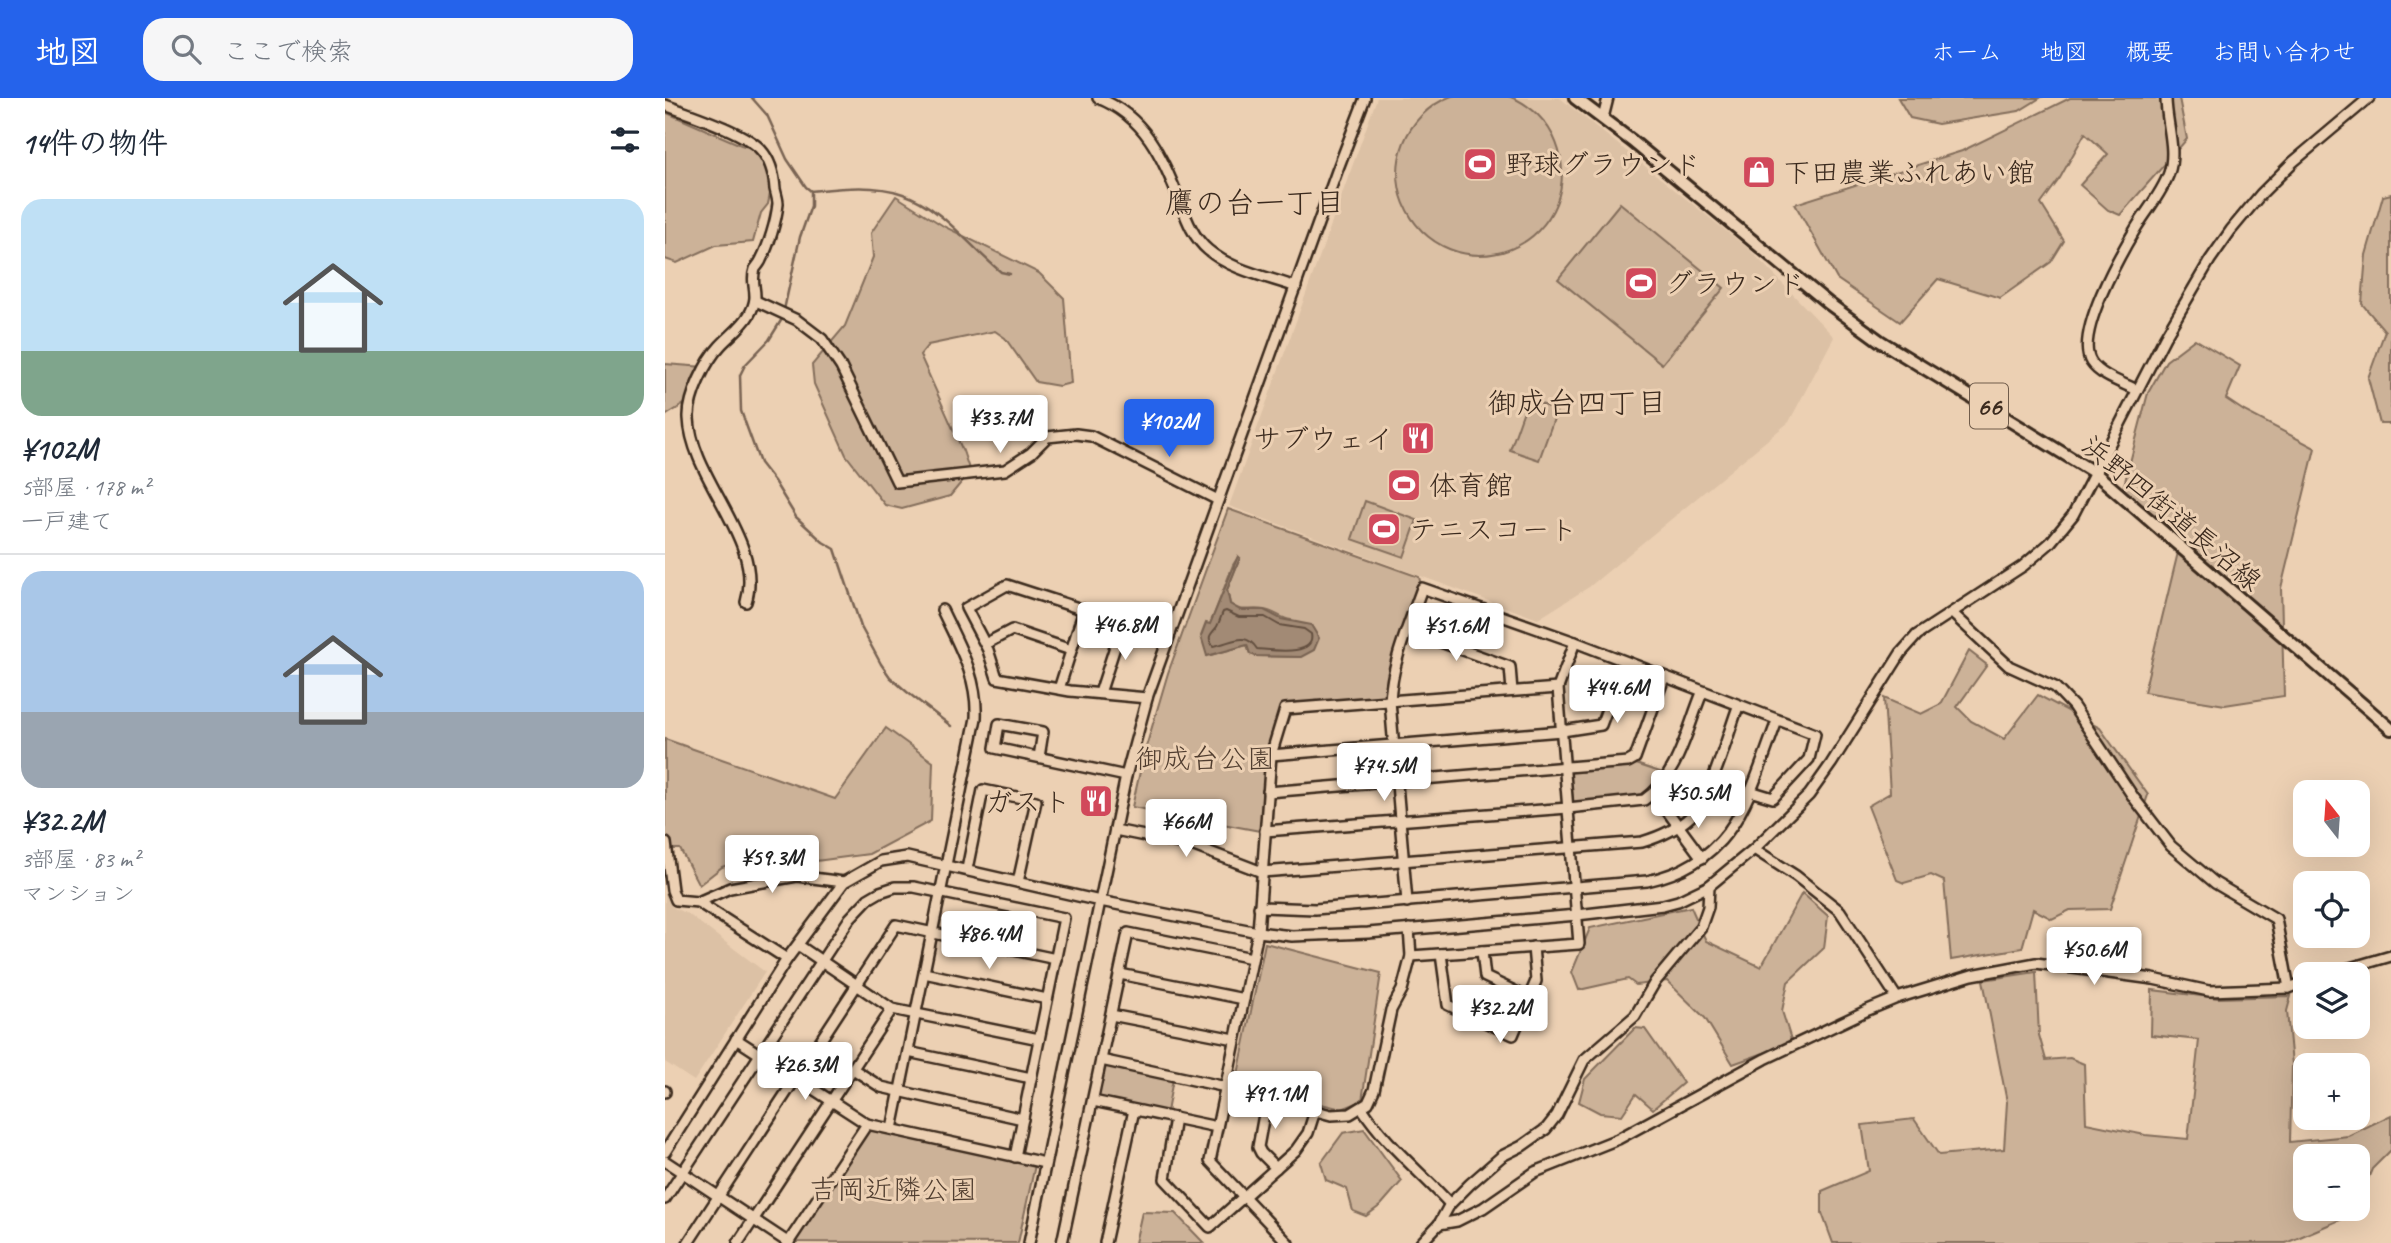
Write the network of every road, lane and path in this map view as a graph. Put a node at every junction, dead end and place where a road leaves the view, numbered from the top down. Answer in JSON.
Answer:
{"nodes":[{"id":1,"x":1098,"y":98,"type":"edge"},
{"id":2,"x":1365,"y":98,"type":"edge"},
{"id":3,"x":1575,"y":98,"type":"edge"},
{"id":4,"x":1608,"y":98,"type":"edge"},
{"id":5,"x":2166,"y":98,"type":"edge"},
{"id":6,"x":2369,"y":98,"type":"edge"},
{"id":7,"x":665,"y":105,"type":"edge"},
{"id":8,"x":1603,"y":118,"type":"junction"},
{"id":9,"x":1296,"y":287,"type":"junction"},
{"id":10,"x":757,"y":301,"type":"junction"},
{"id":11,"x":2137,"y":390,"type":"junction"},
{"id":12,"x":2095,"y":473,"type":"junction"},
{"id":13,"x":1218,"y":500,"type":"junction"},
{"id":14,"x":746,"y":602,"type":"dead end"},
{"id":15,"x":942,"y":610,"type":"dead end"},
{"id":16,"x":1084,"y":610,"type":"junction"},
{"id":17,"x":1951,"y":614,"type":"junction"},
{"id":18,"x":1123,"y":622,"type":"junction"},
{"id":19,"x":1407,"y":630,"type":"junction"},
{"id":20,"x":1168,"y":637,"type":"junction"},
{"id":21,"x":1575,"y":642,"type":"junction"},
{"id":22,"x":985,"y":644,"type":"junction"},
{"id":23,"x":1071,"y":650,"type":"junction"},
{"id":24,"x":1625,"y":663,"type":"junction"},
{"id":25,"x":1664,"y":678,"type":"junction"},
{"id":26,"x":1059,"y":688,"type":"junction"},
{"id":27,"x":1558,"y":688,"type":"junction"},
{"id":28,"x":1512,"y":691,"type":"junction"},
{"id":29,"x":1100,"y":693,"type":"junction"},
{"id":30,"x":1702,"y":693,"type":"junction"},
{"id":31,"x":1147,"y":698,"type":"junction"},
{"id":32,"x":1390,"y":701,"type":"junction"},
{"id":33,"x":1738,"y":706,"type":"junction"},
{"id":34,"x":1777,"y":721,"type":"junction"},
{"id":35,"x":2391,"y":729,"type":"edge"},
{"id":36,"x":1562,"y":731,"type":"junction"},
{"id":37,"x":1394,"y":745,"type":"junction"},
{"id":38,"x":1271,"y":755,"type":"junction"},
{"id":39,"x":1039,"y":757,"type":"junction"},
{"id":40,"x":1565,"y":767,"type":"junction"},
{"id":41,"x":1126,"y":776,"type":"junction"},
{"id":42,"x":1397,"y":783,"type":"junction"},
{"id":43,"x":1750,"y":791,"type":"junction"},
{"id":44,"x":1268,"y":792,"type":"junction"},
{"id":45,"x":1654,"y":793,"type":"junction"},
{"id":46,"x":1568,"y":808,"type":"junction"},
{"id":47,"x":1400,"y":821,"type":"junction"},
{"id":48,"x":1678,"y":827,"type":"junction"},
{"id":49,"x":1115,"y":830,"type":"junction"},
{"id":50,"x":1265,"y":831,"type":"junction"},
{"id":51,"x":666,"y":842,"type":"edge"},
{"id":52,"x":1571,"y":848,"type":"junction"},
{"id":53,"x":1754,"y":849,"type":"junction"},
{"id":54,"x":1702,"y":858,"type":"junction"},
{"id":55,"x":1403,"y":862,"type":"junction"},
{"id":56,"x":947,"y":864,"type":"junction"},
{"id":57,"x":967,"y":869,"type":"junction"},
{"id":58,"x":1262,"y":872,"type":"junction"},
{"id":59,"x":844,"y":882,"type":"junction"},
{"id":60,"x":1018,"y":882,"type":"junction"},
{"id":61,"x":1709,"y":886,"type":"junction"},
{"id":62,"x":1575,"y":887,"type":"junction"},
{"id":63,"x":941,"y":891,"type":"junction"},
{"id":64,"x":1100,"y":901,"type":"junction"},
{"id":65,"x":698,"y":902,"type":"junction"},
{"id":66,"x":1407,"y":902,"type":"junction"},
{"id":67,"x":1259,"y":907,"type":"junction"},
{"id":68,"x":1577,"y":915,"type":"junction"},
{"id":69,"x":1409,"y":929,"type":"junction"},
{"id":70,"x":932,"y":932,"type":"junction"},
{"id":71,"x":1258,"y":932,"type":"junction"},
{"id":72,"x":798,"y":944,"type":"junction"},
{"id":73,"x":1533,"y":947,"type":"junction"},
{"id":74,"x":1482,"y":951,"type":"junction"},
{"id":75,"x":1441,"y":954,"type":"junction"},
{"id":76,"x":1411,"y":956,"type":"junction"},
{"id":77,"x":2391,"y":956,"type":"edge"},
{"id":78,"x":1252,"y":957,"type":"junction"},
{"id":79,"x":787,"y":958,"type":"junction"},
{"id":80,"x":1056,"y":959,"type":"junction"},
{"id":81,"x":821,"y":961,"type":"junction"},
{"id":82,"x":2370,"y":962,"type":"edge"},
{"id":83,"x":924,"y":973,"type":"junction"},
{"id":84,"x":1120,"y":974,"type":"junction"},
{"id":85,"x":856,"y":985,"type":"junction"},
{"id":86,"x":2293,"y":986,"type":"edge"},
{"id":87,"x":2289,"y":988,"type":"junction"},
{"id":88,"x":1529,"y":998,"type":"junction"},
{"id":89,"x":1897,"y":998,"type":"junction"},
{"id":90,"x":1047,"y":999,"type":"junction"},
{"id":91,"x":1244,"y":999,"type":"junction"},
{"id":92,"x":892,"y":1009,"type":"junction"},
{"id":93,"x":915,"y":1014,"type":"junction"},
{"id":94,"x":1111,"y":1015,"type":"junction"},
{"id":95,"x":736,"y":1039,"type":"junction"},
{"id":96,"x":1039,"y":1039,"type":"junction"},
{"id":97,"x":1235,"y":1039,"type":"junction"},
{"id":98,"x":908,"y":1052,"type":"junction"},
{"id":99,"x":760,"y":1054,"type":"junction"},
{"id":100,"x":1101,"y":1060,"type":"junction"},
{"id":101,"x":853,"y":1069,"type":"junction"},
{"id":102,"x":796,"y":1078,"type":"junction"},
{"id":103,"x":1031,"y":1078,"type":"junction"},
{"id":104,"x":1226,"y":1087,"type":"junction"},
{"id":105,"x":899,"y":1092,"type":"junction"},
{"id":106,"x":1266,"y":1097,"type":"junction"},
{"id":107,"x":1093,"y":1101,"type":"junction"},
{"id":108,"x":831,"y":1102,"type":"junction"},
{"id":109,"x":1361,"y":1108,"type":"junction"},
{"id":110,"x":1134,"y":1110,"type":"junction"},
{"id":111,"x":1315,"y":1111,"type":"junction"},
{"id":112,"x":1175,"y":1118,"type":"junction"},
{"id":113,"x":1023,"y":1119,"type":"junction"},
{"id":114,"x":867,"y":1124,"type":"junction"},
{"id":115,"x":1217,"y":1127,"type":"junction"},
{"id":116,"x":892,"y":1129,"type":"junction"},
{"id":117,"x":665,"y":1152,"type":"edge"},
{"id":118,"x":1015,"y":1157,"type":"junction"},
{"id":119,"x":665,"y":1161,"type":"edge"},
{"id":120,"x":1045,"y":1163,"type":"junction"},
{"id":121,"x":1276,"y":1168,"type":"junction"},
{"id":122,"x":682,"y":1172,"type":"junction"},
{"id":123,"x":718,"y":1196,"type":"junction"},
{"id":124,"x":1243,"y":1198,"type":"junction"},
{"id":125,"x":665,"y":1199,"type":"edge"},
{"id":126,"x":1450,"y":1204,"type":"junction"},
{"id":127,"x":753,"y":1219,"type":"junction"},
{"id":128,"x":1439,"y":1224,"type":"junction"},
{"id":129,"x":688,"y":1243,"type":"edge"},
{"id":130,"x":738,"y":1243,"type":"edge"},
{"id":131,"x":789,"y":1243,"type":"edge"},
{"id":132,"x":1029,"y":1243,"type":"edge"},
{"id":133,"x":1062,"y":1243,"type":"edge"},
{"id":134,"x":1105,"y":1243,"type":"edge"},
{"id":135,"x":1288,"y":1243,"type":"edge"},
{"id":136,"x":1421,"y":1243,"type":"edge"}],
"edges":[{"from":1,"to":9,"type":"street"},
{"from":2,"to":9,"type":"street"},
{"from":3,"to":8,"type":"main road","name":"浜野四街道長沼線","number":"66"},
{"from":4,"to":8,"type":"street"},
{"from":5,"to":11,"type":"street"},
{"from":6,"to":11,"type":"street"},
{"from":7,"to":10,"type":"street"},
{"from":8,"to":12,"type":"main road","name":"浜野四街道長沼線","number":"66"},
{"from":9,"to":13,"type":"street"},
{"from":10,"to":13,"type":"street"},
{"from":10,"to":14,"type":"street"},
{"from":11,"to":12,"type":"street"},
{"from":12,"to":17,"type":"street"},
{"from":12,"to":35,"type":"main road","name":"浜野四街道長沼線","number":"66"},
{"from":13,"to":20,"type":"street"},
{"from":15,"to":56,"type":"street"},
{"from":16,"to":18,"type":"street"},
{"from":16,"to":22,"type":"street"},
{"from":16,"to":23,"type":"street"},
{"from":17,"to":53,"type":"street"},
{"from":17,"to":87,"type":"street"},
{"from":18,"to":20,"type":"street"},
{"from":18,"to":29,"type":"street"},
{"from":19,"to":21,"type":"street"},
{"from":19,"to":28,"type":"street"},
{"from":19,"to":32,"type":"street"},
{"from":20,"to":31,"type":"street"},
{"from":21,"to":24,"type":"street"},
{"from":21,"to":27,"type":"street"},
{"from":22,"to":23,"type":"street"},
{"from":22,"to":26,"type":"street"},
{"from":23,"to":26,"type":"street"},
{"from":24,"to":25,"type":"street"},
{"from":24,"to":36,"type":"street"},
{"from":25,"to":30,"type":"street"},
{"from":25,"to":40,"type":"street"},
{"from":26,"to":29,"type":"street"},
{"from":27,"to":28,"type":"street"},
{"from":27,"to":36,"type":"street"},
{"from":28,"to":32,"type":"street"},
{"from":29,"to":31,"type":"street"},
{"from":30,"to":33,"type":"street"},
{"from":30,"to":45,"type":"street"},
{"from":31,"to":41,"type":"street"},
{"from":32,"to":37,"type":"street"},
{"from":32,"to":38,"type":"street"},
{"from":33,"to":34,"type":"street"},
{"from":33,"to":48,"type":"street"},
{"from":34,"to":43,"type":"street"},
{"from":34,"to":43,"type":"street"},
{"from":36,"to":37,"type":"street"},
{"from":36,"to":40,"type":"street"},
{"from":37,"to":38,"type":"street"},
{"from":37,"to":42,"type":"street"},
{"from":38,"to":44,"type":"street"},
{"from":39,"to":39,"type":"street"},
{"from":39,"to":41,"type":"street"},
{"from":40,"to":42,"type":"street"},
{"from":40,"to":46,"type":"street"},
{"from":41,"to":49,"type":"street"},
{"from":42,"to":44,"type":"street"},
{"from":42,"to":47,"type":"street"},
{"from":43,"to":54,"type":"street"},
{"from":44,"to":50,"type":"street"},
{"from":45,"to":46,"type":"street"},
{"from":45,"to":48,"type":"street"},
{"from":46,"to":47,"type":"street"},
{"from":46,"to":52,"type":"street"},
{"from":47,"to":50,"type":"street"},
{"from":47,"to":55,"type":"street"},
{"from":48,"to":52,"type":"street"},
{"from":48,"to":54,"type":"street"},
{"from":49,"to":58,"type":"street"},
{"from":49,"to":64,"type":"street"},
{"from":50,"to":58,"type":"street"},
{"from":51,"to":65,"type":"street"},
{"from":52,"to":55,"type":"street"},
{"from":52,"to":62,"type":"street"},
{"from":53,"to":61,"type":"street"},
{"from":53,"to":89,"type":"street"},
{"from":54,"to":62,"type":"street"},
{"from":55,"to":58,"type":"street"},
{"from":55,"to":66,"type":"street"},
{"from":56,"to":57,"type":"street"},
{"from":56,"to":59,"type":"street"},
{"from":56,"to":63,"type":"street"},
{"from":57,"to":60,"type":"street"},
{"from":57,"to":60,"type":"street"},
{"from":58,"to":67,"type":"street"},
{"from":59,"to":65,"type":"street"},
{"from":59,"to":72,"type":"street"},
{"from":60,"to":64,"type":"street"},
{"from":61,"to":68,"type":"street"},
{"from":61,"to":126,"type":"street"},
{"from":62,"to":66,"type":"street"},
{"from":62,"to":68,"type":"street"},
{"from":63,"to":70,"type":"street"},
{"from":63,"to":80,"type":"street"},
{"from":63,"to":81,"type":"street"},
{"from":64,"to":71,"type":"street"},
{"from":64,"to":120,"type":"street"},
{"from":65,"to":79,"type":"street"},
{"from":66,"to":67,"type":"street"},
{"from":67,"to":71,"type":"street"},
{"from":68,"to":69,"type":"street"},
{"from":68,"to":73,"type":"street"},
{"from":69,"to":71,"type":"street"},
{"from":69,"to":76,"type":"street"},
{"from":70,"to":80,"type":"street"},
{"from":70,"to":83,"type":"street"},
{"from":70,"to":85,"type":"street"},
{"from":71,"to":78,"type":"street"},
{"from":72,"to":79,"type":"street"},
{"from":72,"to":81,"type":"street"},
{"from":73,"to":74,"type":"street"},
{"from":73,"to":88,"type":"street"},
{"from":74,"to":75,"type":"street"},
{"from":74,"to":88,"type":"street"},
{"from":75,"to":76,"type":"street"},
{"from":75,"to":88,"type":"street"},
{"from":76,"to":109,"type":"street"},
{"from":77,"to":82,"type":"street"},
{"from":78,"to":84,"type":"street"},
{"from":78,"to":91,"type":"street"},
{"from":79,"to":95,"type":"street"},
{"from":80,"to":90,"type":"street"},
{"from":81,"to":85,"type":"street"},
{"from":81,"to":99,"type":"street"},
{"from":83,"to":90,"type":"street"},
{"from":83,"to":93,"type":"street"},
{"from":84,"to":91,"type":"street"},
{"from":84,"to":94,"type":"street"},
{"from":85,"to":92,"type":"street"},
{"from":85,"to":102,"type":"street"},
{"from":86,"to":87,"type":"street"},
{"from":87,"to":89,"type":"street"},
{"from":89,"to":128,"type":"street"},
{"from":90,"to":96,"type":"street"},
{"from":91,"to":97,"type":"street"},
{"from":92,"to":93,"type":"street"},
{"from":92,"to":101,"type":"street"},
{"from":93,"to":96,"type":"street"},
{"from":93,"to":98,"type":"street"},
{"from":94,"to":97,"type":"street"},
{"from":94,"to":100,"type":"street"},
{"from":95,"to":99,"type":"street"},
{"from":95,"to":117,"type":"street"},
{"from":96,"to":103,"type":"street"},
{"from":97,"to":104,"type":"street"},
{"from":98,"to":103,"type":"street"},
{"from":98,"to":105,"type":"street"},
{"from":99,"to":102,"type":"street"},
{"from":99,"to":122,"type":"street"},
{"from":100,"to":104,"type":"street"},
{"from":100,"to":107,"type":"street"},
{"from":101,"to":105,"type":"street"},
{"from":101,"to":108,"type":"street"},
{"from":102,"to":108,"type":"street"},
{"from":102,"to":123,"type":"street"},
{"from":103,"to":113,"type":"street"},
{"from":104,"to":106,"type":"street"},
{"from":104,"to":115,"type":"street"},
{"from":105,"to":113,"type":"street"},
{"from":105,"to":116,"type":"street"},
{"from":106,"to":111,"type":"street"},
{"from":106,"to":121,"type":"street"},
{"from":107,"to":110,"type":"street"},
{"from":107,"to":133,"type":"street"},
{"from":108,"to":114,"type":"street"},
{"from":108,"to":127,"type":"street"},
{"from":109,"to":111,"type":"street"},
{"from":109,"to":126,"type":"street"},
{"from":110,"to":112,"type":"street"},
{"from":110,"to":134,"type":"street"},
{"from":111,"to":121,"type":"street"},
{"from":112,"to":115,"type":"street"},
{"from":112,"to":124,"type":"street"},
{"from":113,"to":118,"type":"street"},
{"from":114,"to":116,"type":"street"},
{"from":114,"to":131,"type":"street"},
{"from":115,"to":124,"type":"street"},
{"from":116,"to":118,"type":"street"},
{"from":118,"to":120,"type":"street"},
{"from":119,"to":122,"type":"street"},
{"from":120,"to":132,"type":"street"},
{"from":121,"to":124,"type":"street"},
{"from":122,"to":123,"type":"street"},
{"from":122,"to":125,"type":"street"},
{"from":123,"to":127,"type":"street"},
{"from":123,"to":129,"type":"street"},
{"from":124,"to":135,"type":"street"},
{"from":126,"to":128,"type":"street"},
{"from":127,"to":130,"type":"street"},
{"from":127,"to":131,"type":"street"},
{"from":128,"to":136,"type":"street"}]}
